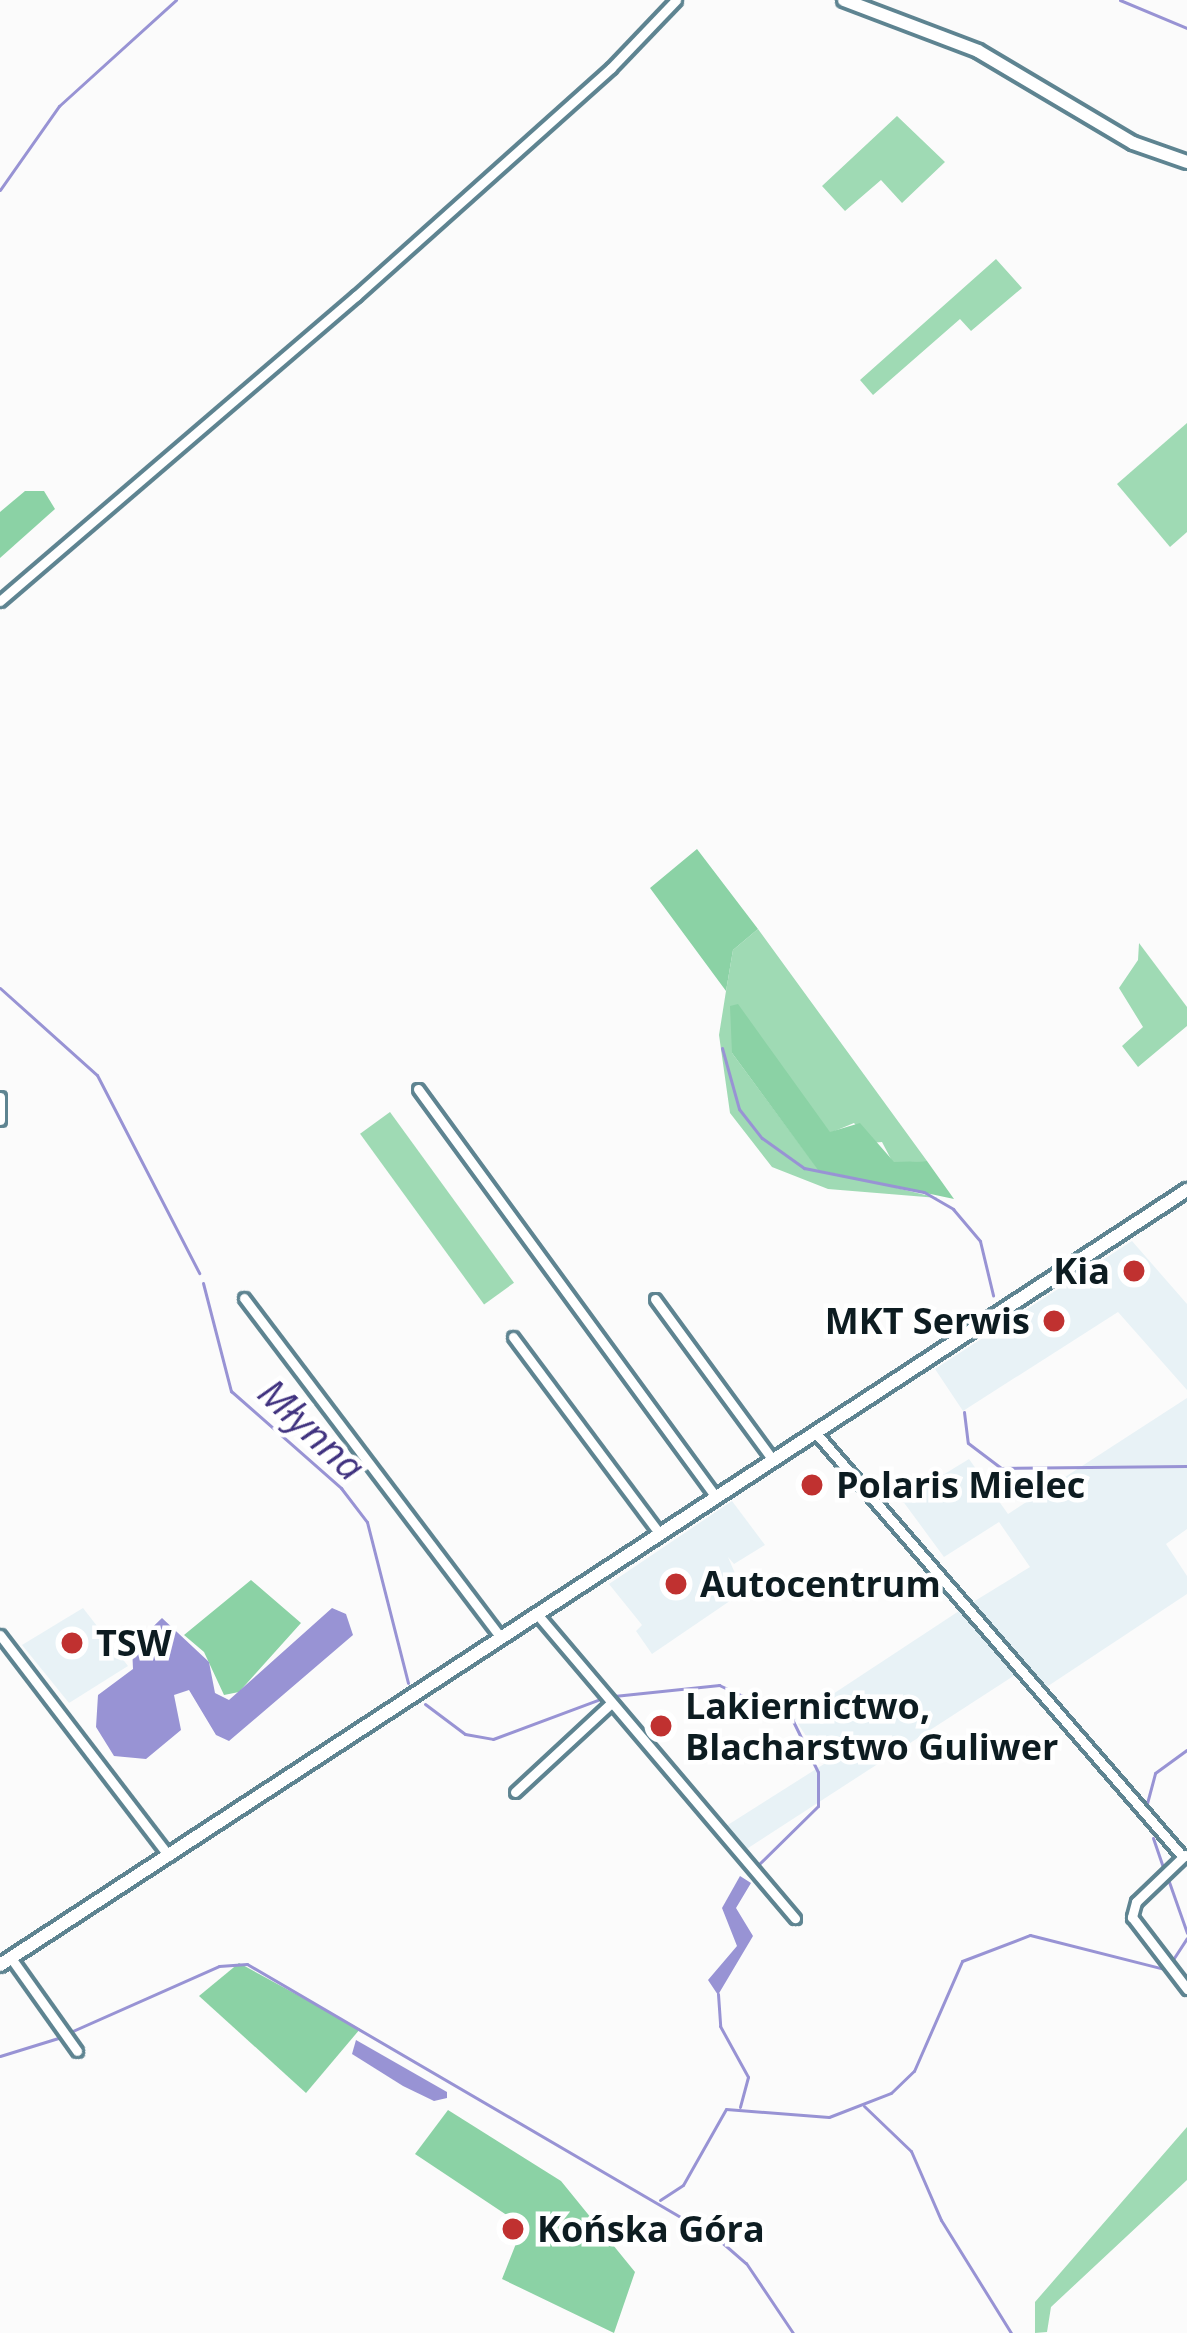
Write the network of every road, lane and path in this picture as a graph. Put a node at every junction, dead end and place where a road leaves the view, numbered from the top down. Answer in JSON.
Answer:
{"nodes":[{"id":1,"x":676,"y":0,"type":"edge"},
{"id":2,"x":844,"y":0,"type":"edge"},
{"id":3,"x":1187,"y":162,"type":"edge"},
{"id":4,"x":0,"y":601,"type":"edge"},
{"id":5,"x":418,"y":1089,"type":"dead end"},
{"id":6,"x":0,"y":1097,"type":"edge"},
{"id":7,"x":0,"y":1120,"type":"edge"},
{"id":8,"x":1187,"y":1190,"type":"edge"},
{"id":9,"x":244,"y":1298,"type":"dead end"},
{"id":10,"x":655,"y":1299,"type":"dead end"},
{"id":11,"x":513,"y":1336,"type":"dead end"},
{"id":12,"x":815,"y":1432,"type":"junction"},
{"id":13,"x":773,"y":1460,"type":"junction"},
{"id":14,"x":716,"y":1497,"type":"junction"},
{"id":15,"x":659,"y":1534,"type":"junction"},
{"id":16,"x":537,"y":1614,"type":"junction"},
{"id":17,"x":0,"y":1635,"type":"edge"},
{"id":18,"x":501,"y":1638,"type":"junction"},
{"id":19,"x":610,"y":1705,"type":"junction"},
{"id":20,"x":514,"y":1792,"type":"dead end"},
{"id":21,"x":1185,"y":1855,"type":"edge"},
{"id":22,"x":169,"y":1856,"type":"junction"},
{"id":23,"x":795,"y":1918,"type":"dead end"},
{"id":24,"x":5,"y":1962,"type":"edge"},
{"id":25,"x":1187,"y":1988,"type":"edge"},
{"id":26,"x":77,"y":2050,"type":"dead end"}],
"edges":[{"from":1,"to":4,"type":"street"},
{"from":2,"to":3,"type":"street"},
{"from":5,"to":14,"type":"street"},
{"from":6,"to":7,"type":"street"},
{"from":8,"to":12,"type":"street"},
{"from":9,"to":18,"type":"street"},
{"from":10,"to":13,"type":"street"},
{"from":11,"to":15,"type":"street"},
{"from":12,"to":13,"type":"street"},
{"from":12,"to":21,"type":"street"},
{"from":13,"to":14,"type":"street"},
{"from":14,"to":15,"type":"street"},
{"from":15,"to":16,"type":"street"},
{"from":16,"to":18,"type":"street"},
{"from":16,"to":19,"type":"street"},
{"from":17,"to":22,"type":"street"},
{"from":18,"to":22,"type":"street"},
{"from":19,"to":20,"type":"street"},
{"from":19,"to":23,"type":"street"},
{"from":21,"to":25,"type":"street"},
{"from":22,"to":24,"type":"street"},
{"from":24,"to":26,"type":"street"}]}
